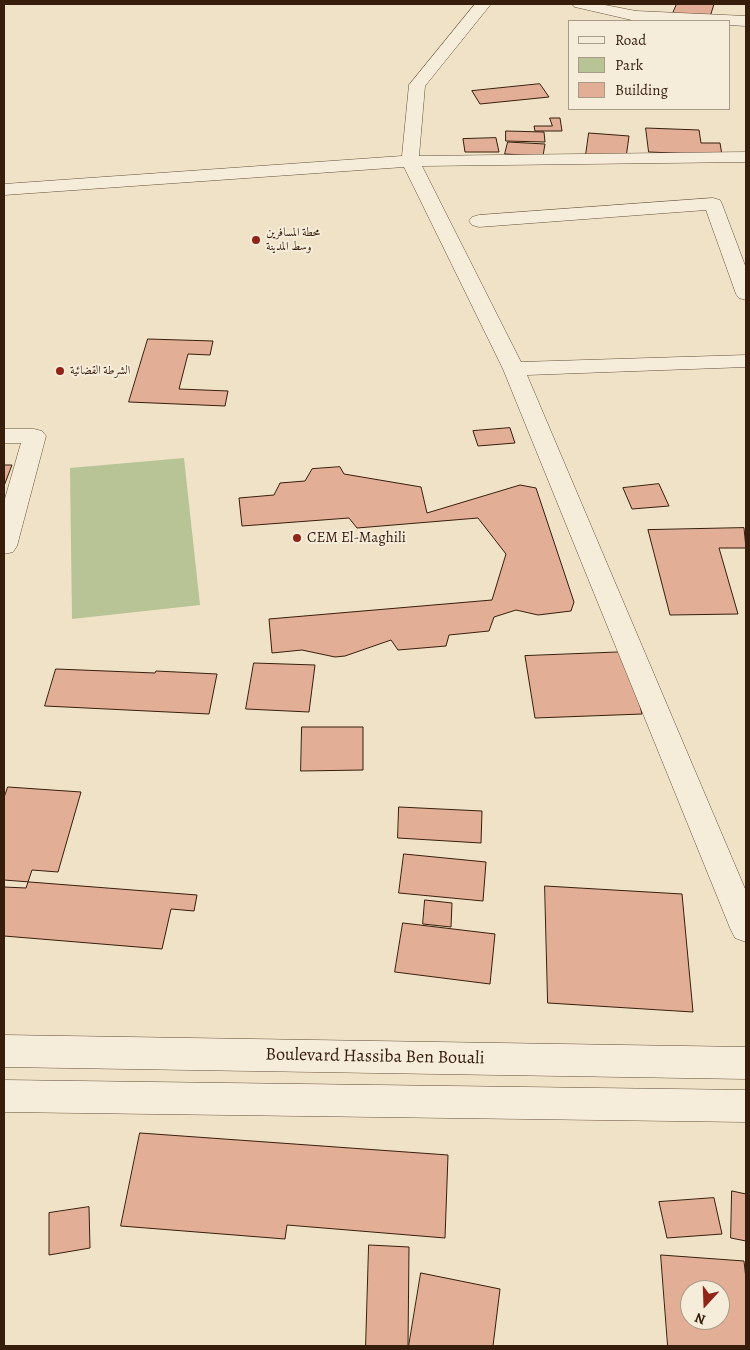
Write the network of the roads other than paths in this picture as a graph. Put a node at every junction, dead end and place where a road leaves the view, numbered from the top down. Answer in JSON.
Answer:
{"nodes":[{"id":1,"x":483,"y":4,"type":"edge"},
{"id":2,"x":580,"y":4,"type":"edge"},
{"id":3,"x":709,"y":20,"type":"edge"},
{"id":4,"x":730,"y":21,"type":"edge"},
{"id":5,"x":746,"y":22,"type":"edge"},
{"id":6,"x":746,"y":157,"type":"edge"},
{"id":7,"x":410,"y":161,"type":"junction"},
{"id":8,"x":4,"y":190,"type":"edge"},
{"id":9,"x":479,"y":221,"type":"dead end"},
{"id":10,"x":746,"y":294,"type":"edge"},
{"id":11,"x":746,"y":361,"type":"edge"},
{"id":12,"x":514,"y":370,"type":"junction"},
{"id":13,"x":4,"y":436,"type":"edge"},
{"id":14,"x":4,"y":546,"type":"edge"},
{"id":15,"x":746,"y":928,"type":"edge"},
{"id":16,"x":4,"y":1051,"type":"edge"},
{"id":17,"x":746,"y":1063,"type":"edge"},
{"id":18,"x":4,"y":1096,"type":"edge"},
{"id":19,"x":746,"y":1106,"type":"edge"}],
"edges":[{"from":1,"to":7,"type":"street"},
{"from":2,"to":3,"type":"street"},
{"from":4,"to":5,"type":"street"},
{"from":6,"to":7,"type":"street"},
{"from":7,"to":8,"type":"street"},
{"from":7,"to":12,"type":"street"},
{"from":9,"to":10,"type":"street"},
{"from":11,"to":12,"type":"street"},
{"from":12,"to":15,"type":"street"},
{"from":13,"to":14,"type":"street"},
{"from":16,"to":17,"type":"street","name":"Boulevard Hassiba Ben Bouali"},
{"from":18,"to":19,"type":"street"}]}
